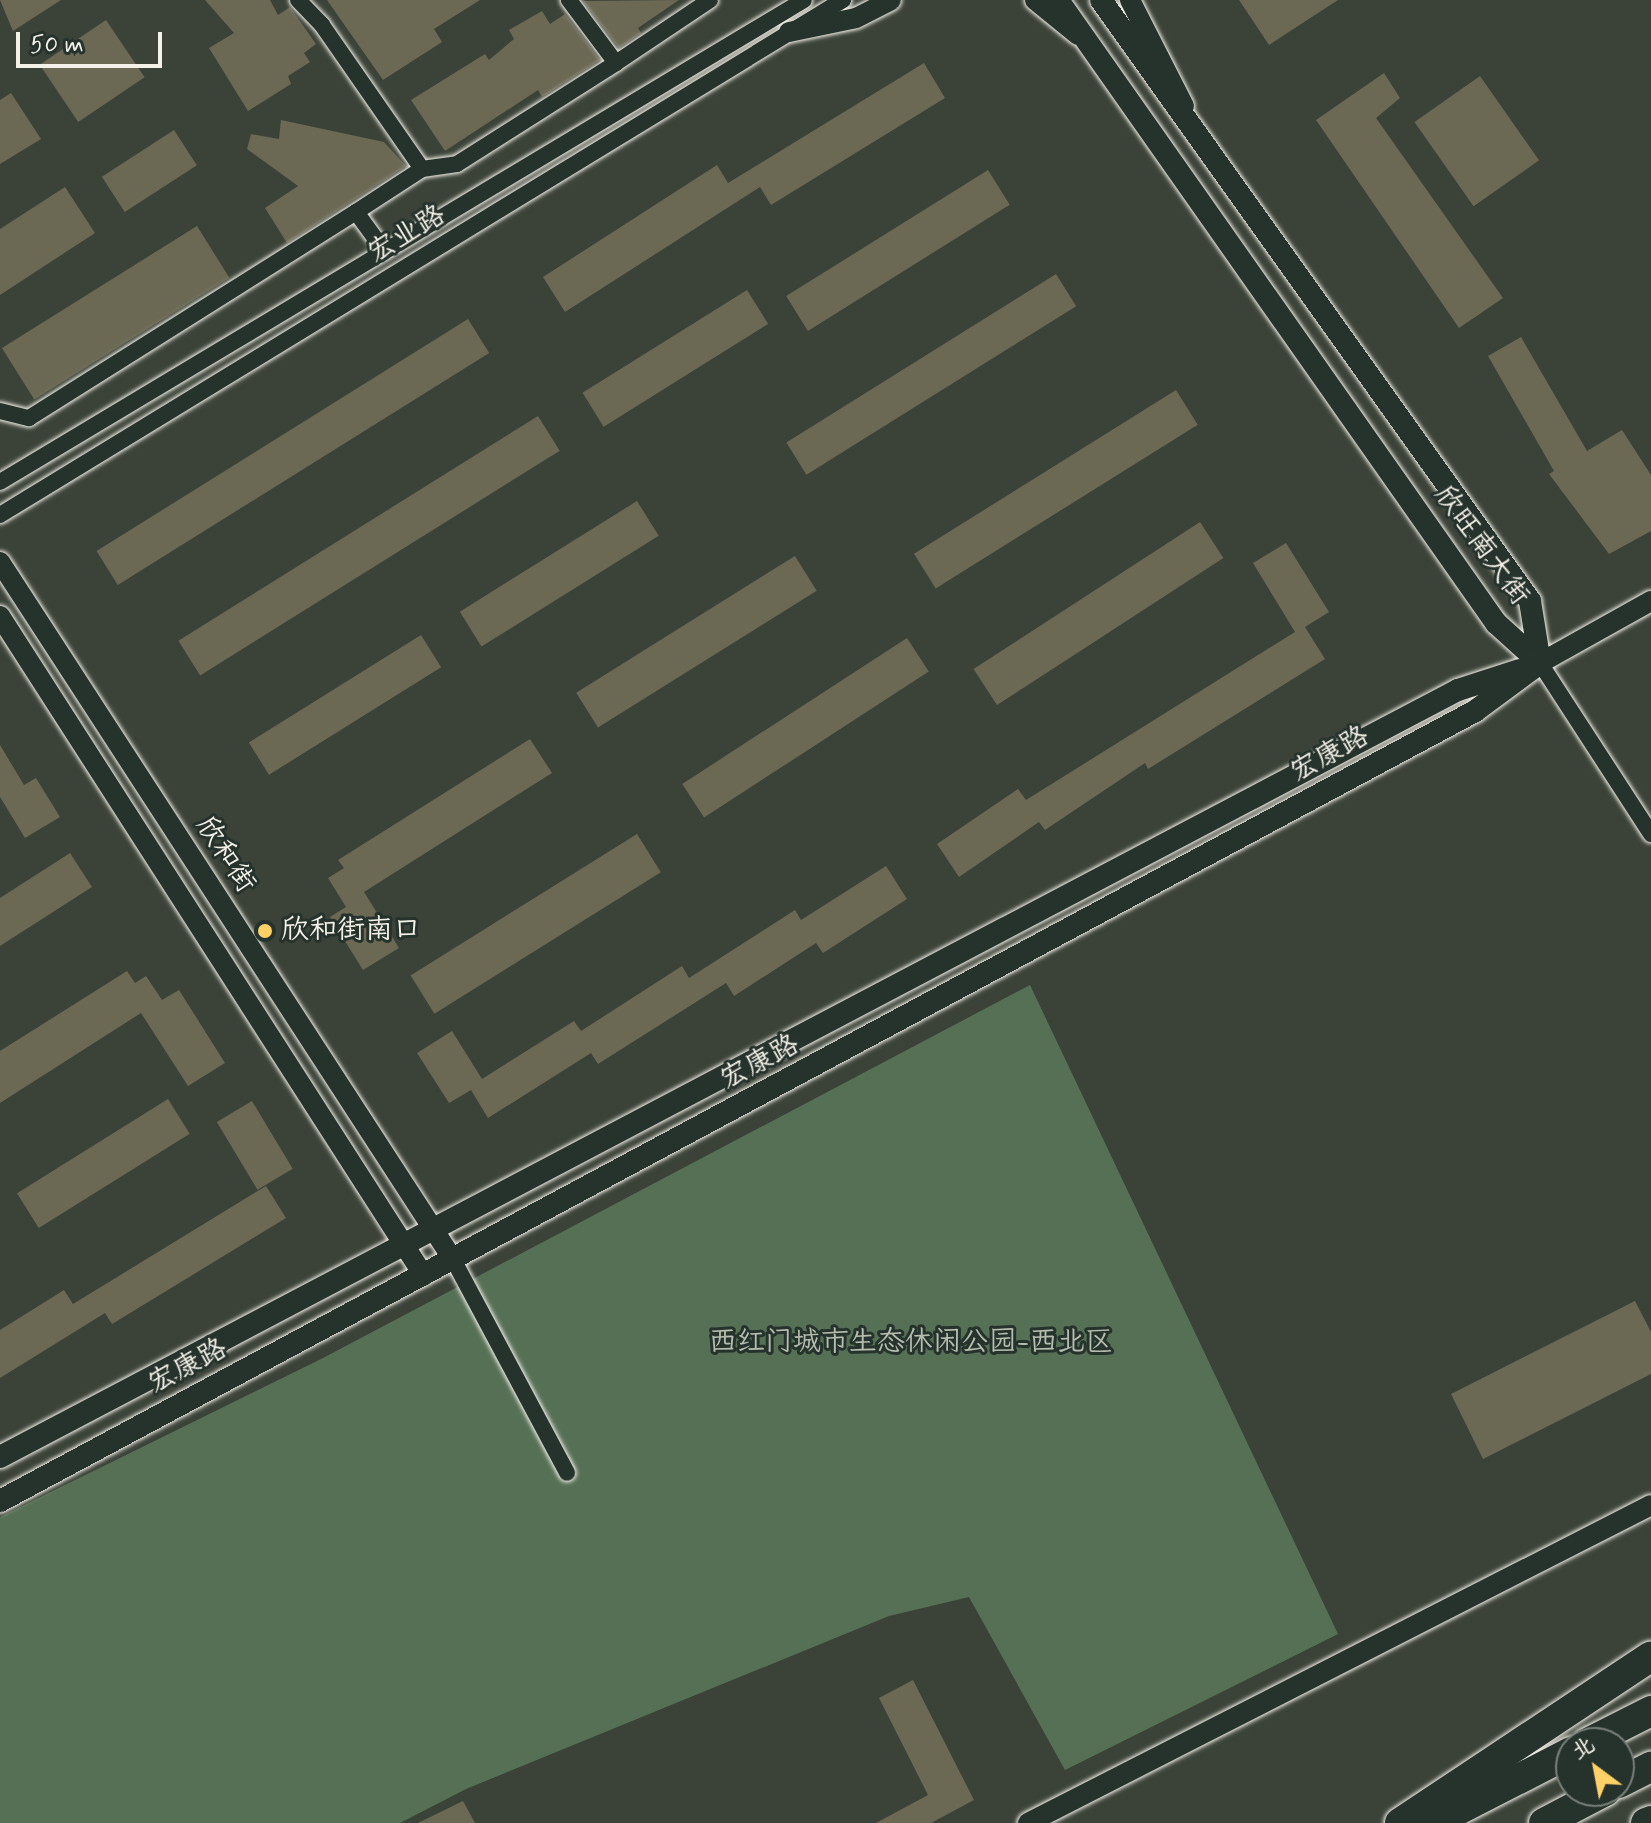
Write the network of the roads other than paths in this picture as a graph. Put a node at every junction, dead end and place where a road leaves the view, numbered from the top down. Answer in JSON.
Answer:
{"nodes":[{"id":1,"x":298,"y":0,"type":"edge"},
{"id":2,"x":569,"y":0,"type":"edge"},
{"id":3,"x":710,"y":0,"type":"edge"},
{"id":4,"x":804,"y":0,"type":"edge"},
{"id":5,"x":843,"y":0,"type":"edge"},
{"id":6,"x":891,"y":0,"type":"edge"},
{"id":7,"x":1035,"y":0,"type":"edge"},
{"id":8,"x":1058,"y":0,"type":"edge"},
{"id":9,"x":1101,"y":0,"type":"edge"},
{"id":10,"x":1130,"y":0,"type":"edge"},
{"id":11,"x":771,"y":19,"type":"junction"},
{"id":12,"x":784,"y":34,"type":"junction"},
{"id":13,"x":1088,"y":44,"type":"junction"},
{"id":14,"x":616,"y":63,"type":"junction"},
{"id":15,"x":1197,"y":135,"type":"junction"},
{"id":16,"x":422,"y":169,"type":"junction"},
{"id":17,"x":356,"y":212,"type":"junction"},
{"id":18,"x":383,"y":249,"type":"junction"},
{"id":19,"x":0,"y":411,"type":"edge"},
{"id":20,"x":0,"y":482,"type":"edge"},
{"id":21,"x":0,"y":515,"type":"edge"},
{"id":22,"x":0,"y":562,"type":"edge"},
{"id":23,"x":1651,"y":601,"type":"edge"},
{"id":24,"x":0,"y":616,"type":"edge"},
{"id":25,"x":1540,"y":663,"type":"junction"},
{"id":26,"x":99,"y":715,"type":"junction"},
{"id":27,"x":73,"y":732,"type":"junction"},
{"id":28,"x":1651,"y":834,"type":"edge"},
{"id":29,"x":307,"y":1031,"type":"junction"},
{"id":30,"x":280,"y":1046,"type":"junction"},
{"id":31,"x":436,"y":1229,"type":"junction"},
{"id":32,"x":406,"y":1244,"type":"junction"},
{"id":33,"x":454,"y":1261,"type":"junction"},
{"id":34,"x":424,"y":1276,"type":"junction"},
{"id":35,"x":0,"y":1457,"type":"edge"},
{"id":36,"x":567,"y":1473,"type":"dead end"},
{"id":37,"x":0,"y":1501,"type":"edge"},
{"id":38,"x":1651,"y":1505,"type":"edge"},
{"id":39,"x":1651,"y":1656,"type":"edge"},
{"id":40,"x":1651,"y":1711,"type":"edge"},
{"id":41,"x":1620,"y":1727,"type":"edge"},
{"id":42,"x":1555,"y":1760,"type":"edge"},
{"id":43,"x":1574,"y":1807,"type":"edge"},
{"id":44,"x":1028,"y":1823,"type":"edge"},
{"id":45,"x":1400,"y":1823,"type":"edge"},
{"id":46,"x":1433,"y":1823,"type":"edge"},
{"id":47,"x":1544,"y":1823,"type":"edge"}],
"edges":[{"from":1,"to":16,"type":"street"},
{"from":2,"to":14,"type":"street"},
{"from":3,"to":14,"type":"street"},
{"from":4,"to":11,"type":"street","name":"宏业路"},
{"from":5,"to":12,"type":"street","name":"宏业路"},
{"from":6,"to":12,"type":"street"},
{"from":7,"to":13,"type":"street"},
{"from":8,"to":13,"type":"main road","name":"欣旺南大街"},
{"from":9,"to":15,"type":"main road","name":"欣旺南大街"},
{"from":10,"to":15,"type":"street"},
{"from":11,"to":12,"type":"street"},
{"from":11,"to":18,"type":"street","name":"宏业路"},
{"from":12,"to":21,"type":"street","name":"宏业路"},
{"from":13,"to":25,"type":"main road","name":"欣旺南大街"},
{"from":14,"to":16,"type":"street"},
{"from":15,"to":25,"type":"main road","name":"欣旺南大街"},
{"from":16,"to":17,"type":"street"},
{"from":17,"to":18,"type":"street"},
{"from":17,"to":19,"type":"street"},
{"from":18,"to":20,"type":"street","name":"宏业路"},
{"from":22,"to":26,"type":"street","name":"欣和街"},
{"from":23,"to":25,"type":"street","name":"宏康路"},
{"from":24,"to":27,"type":"street"},
{"from":25,"to":28,"type":"street"},
{"from":25,"to":31,"type":"main road","name":"宏康路"},
{"from":25,"to":33,"type":"main road","name":"宏康路"},
{"from":26,"to":27,"type":"street"},
{"from":26,"to":29,"type":"street","name":"欣和街"},
{"from":27,"to":30,"type":"street"},
{"from":29,"to":30,"type":"street"},
{"from":29,"to":31,"type":"street","name":"欣和街"},
{"from":30,"to":32,"type":"street"},
{"from":31,"to":32,"type":"main road","name":"宏康路"},
{"from":31,"to":33,"type":"street","name":"欣和街"},
{"from":32,"to":34,"type":"street"},
{"from":32,"to":35,"type":"main road","name":"宏康路"},
{"from":33,"to":34,"type":"main road","name":"宏康路"},
{"from":33,"to":36,"type":"street"},
{"from":34,"to":37,"type":"main road","name":"宏康路"},
{"from":38,"to":44,"type":"street"},
{"from":39,"to":45,"type":"highway"},
{"from":40,"to":41,"type":"highway"},
{"from":42,"to":46,"type":"highway"},
{"from":43,"to":47,"type":"highway"}]}
